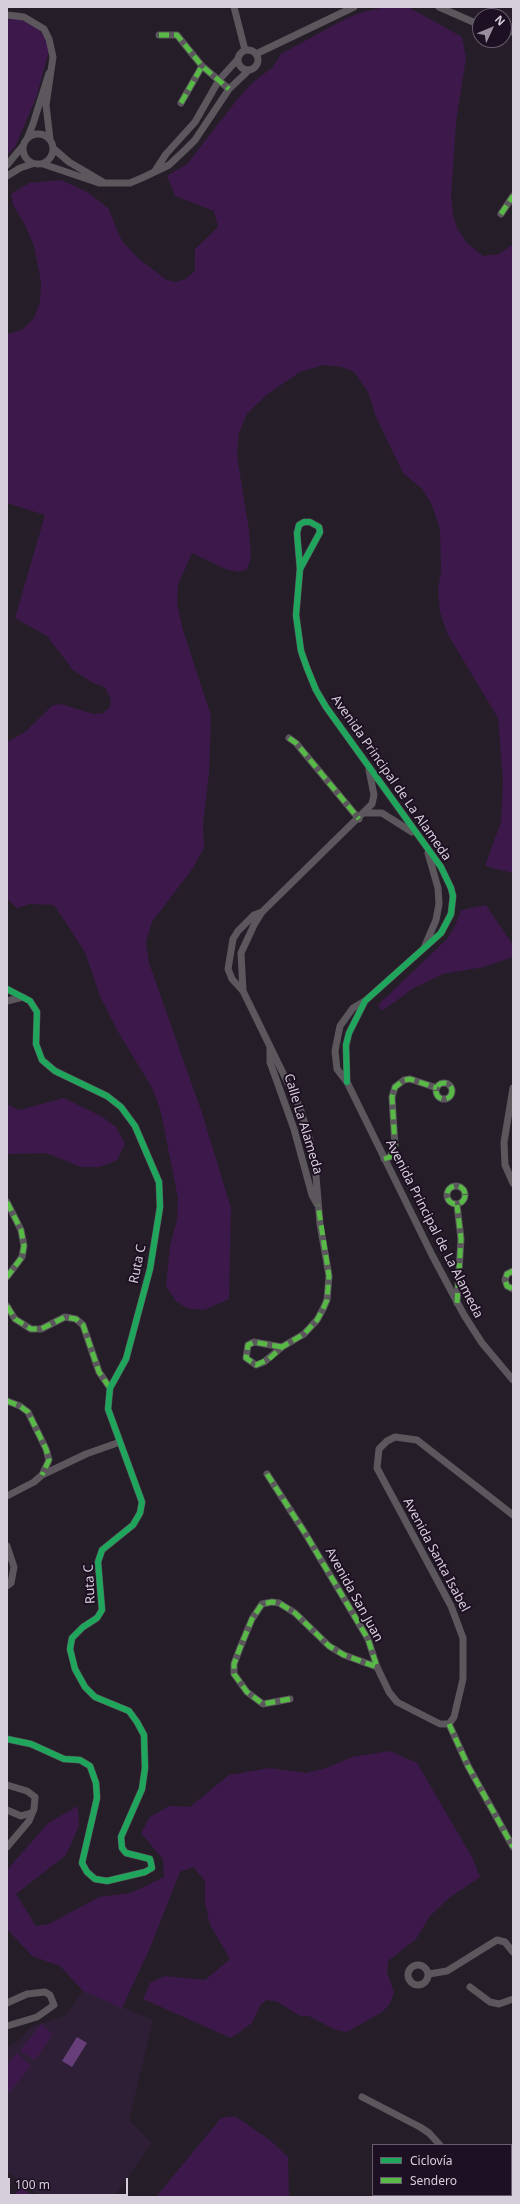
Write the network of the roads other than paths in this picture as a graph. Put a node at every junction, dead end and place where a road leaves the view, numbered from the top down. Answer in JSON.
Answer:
{"nodes":[{"id":1,"x":234,"y":7,"type":"edge"},
{"id":2,"x":354,"y":7,"type":"edge"},
{"id":3,"x":439,"y":7,"type":"edge"},
{"id":4,"x":7,"y":15,"type":"edge"},
{"id":5,"x":472,"y":21,"type":"edge"},
{"id":6,"x":159,"y":34,"type":"dead end"},
{"id":7,"x":245,"y":50,"type":"junction"},
{"id":8,"x":256,"y":54,"type":"junction"},
{"id":9,"x":238,"y":59,"type":"junction"},
{"id":10,"x":202,"y":66,"type":"junction"},
{"id":11,"x":51,"y":67,"type":"junction"},
{"id":12,"x":248,"y":71,"type":"junction"},
{"id":13,"x":219,"y":80,"type":"junction"},
{"id":14,"x":229,"y":89,"type":"junction"},
{"id":15,"x":181,"y":103,"type":"dead end"},
{"id":16,"x":27,"y":139,"type":"junction"},
{"id":17,"x":50,"y":139,"type":"junction"},
{"id":18,"x":179,"y":140,"type":"junction"},
{"id":19,"x":22,"y":147,"type":"junction"},
{"id":20,"x":187,"y":148,"type":"junction"},
{"id":21,"x":54,"y":149,"type":"junction"},
{"id":22,"x":32,"y":164,"type":"junction"},
{"id":23,"x":43,"y":164,"type":"junction"},
{"id":24,"x":7,"y":165,"type":"edge"},
{"id":25,"x":155,"y":171,"type":"junction"},
{"id":26,"x":7,"y":176,"type":"edge"},
{"id":27,"x":105,"y":183,"type":"junction"},
{"id":28,"x":513,"y":196,"type":"edge"},
{"id":29,"x":501,"y":214,"type":"dead end"},
{"id":30,"x":300,"y":569,"type":"junction"},
{"id":31,"x":289,"y":738,"type":"dead end"},
{"id":32,"x":368,"y":766,"type":"junction"},
{"id":33,"x":362,"y":816,"type":"junction"},
{"id":34,"x":420,"y":839,"type":"junction"},
{"id":35,"x":428,"y":851,"type":"junction"},
{"id":36,"x":439,"y":904,"type":"junction"},
{"id":37,"x":452,"y":904,"type":"junction"},
{"id":38,"x":262,"y":912,"type":"junction"},
{"id":39,"x":424,"y":948,"type":"junction"},
{"id":40,"x":230,"y":950,"type":"junction"},
{"id":41,"x":241,"y":953,"type":"junction"},
{"id":42,"x":7,"y":989,"type":"edge"},
{"id":43,"x":243,"y":991,"type":"junction"},
{"id":44,"x":23,"y":997,"type":"junction"},
{"id":45,"x":7,"y":1001,"type":"edge"},
{"id":46,"x":366,"y":1001,"type":"junction"},
{"id":47,"x":337,"y":1039,"type":"junction"},
{"id":48,"x":346,"y":1045,"type":"junction"},
{"id":49,"x":270,"y":1048,"type":"junction"},
{"id":50,"x":347,"y":1082,"type":"junction"},
{"id":51,"x":437,"y":1088,"type":"dead end"},
{"id":52,"x":513,"y":1088,"type":"edge"},
{"id":53,"x":305,"y":1125,"type":"junction"},
{"id":54,"x":294,"y":1128,"type":"junction"},
{"id":55,"x":384,"y":1159,"type":"junction"},
{"id":56,"x":513,"y":1183,"type":"edge"},
{"id":57,"x":7,"y":1202,"type":"edge"},
{"id":58,"x":318,"y":1205,"type":"junction"},
{"id":59,"x":457,"y":1205,"type":"dead end"},
{"id":60,"x":513,"y":1271,"type":"edge"},
{"id":61,"x":7,"y":1277,"type":"edge"},
{"id":62,"x":513,"y":1289,"type":"edge"},
{"id":63,"x":457,"y":1303,"type":"junction"},
{"id":64,"x":7,"y":1306,"type":"edge"},
{"id":65,"x":282,"y":1347,"type":"junction"},
{"id":66,"x":513,"y":1380,"type":"edge"},
{"id":67,"x":110,"y":1388,"type":"junction"},
{"id":68,"x":7,"y":1400,"type":"edge"},
{"id":69,"x":120,"y":1442,"type":"junction"},
{"id":70,"x":267,"y":1474,"type":"dead end"},
{"id":71,"x":42,"y":1475,"type":"junction"},
{"id":72,"x":7,"y":1496,"type":"edge"},
{"id":73,"x":513,"y":1515,"type":"edge"},
{"id":74,"x":7,"y":1546,"type":"edge"},
{"id":75,"x":7,"y":1586,"type":"edge"},
{"id":76,"x":377,"y":1667,"type":"junction"},
{"id":77,"x":290,"y":1699,"type":"dead end"},
{"id":78,"x":449,"y":1724,"type":"junction"},
{"id":79,"x":7,"y":1739,"type":"edge"},
{"id":80,"x":7,"y":1785,"type":"edge"},
{"id":81,"x":7,"y":1810,"type":"edge"},
{"id":82,"x":31,"y":1813,"type":"junction"},
{"id":83,"x":7,"y":1847,"type":"edge"},
{"id":84,"x":513,"y":1847,"type":"edge"},
{"id":85,"x":513,"y":1952,"type":"edge"},
{"id":86,"x":429,"y":1974,"type":"dead end"},
{"id":87,"x":470,"y":1987,"type":"dead end"},
{"id":88,"x":513,"y":1999,"type":"edge"},
{"id":89,"x":7,"y":2003,"type":"edge"},
{"id":90,"x":7,"y":2026,"type":"edge"},
{"id":91,"x":362,"y":2097,"type":"dead end"},
{"id":92,"x":439,"y":2144,"type":"edge"}],
"edges":[{"from":1,"to":7,"type":"street"},
{"from":2,"to":8,"type":"street"},
{"from":3,"to":5,"type":"street"},
{"from":4,"to":11,"type":"street"},
{"from":6,"to":10,"type":"street"},
{"from":7,"to":8,"type":"street"},
{"from":7,"to":9,"type":"street"},
{"from":8,"to":12,"type":"street"},
{"from":9,"to":12,"type":"street"},
{"from":9,"to":13,"type":"street"},
{"from":10,"to":13,"type":"street"},
{"from":10,"to":15,"type":"street"},
{"from":11,"to":16,"type":"street"},
{"from":11,"to":17,"type":"street"},
{"from":12,"to":14,"type":"street"},
{"from":13,"to":14,"type":"street"},
{"from":13,"to":18,"type":"street"},
{"from":14,"to":20,"type":"street"},
{"from":16,"to":17,"type":"street"},
{"from":16,"to":19,"type":"street"},
{"from":17,"to":21,"type":"street"},
{"from":18,"to":20,"type":"street"},
{"from":18,"to":25,"type":"street"},
{"from":19,"to":22,"type":"street"},
{"from":19,"to":24,"type":"street"},
{"from":20,"to":25,"type":"street"},
{"from":21,"to":23,"type":"street"},
{"from":21,"to":27,"type":"street"},
{"from":22,"to":23,"type":"street"},
{"from":22,"to":26,"type":"street"},
{"from":23,"to":27,"type":"street"},
{"from":25,"to":27,"type":"street"},
{"from":28,"to":29,"type":"street"},
{"from":30,"to":30,"type":"street","name":"Avenida Principal de La Alameda"},
{"from":30,"to":32,"type":"street","name":"Avenida Principal de La Alameda"},
{"from":31,"to":33,"type":"street"},
{"from":32,"to":33,"type":"street","name":"Calle La Alameda"},
{"from":32,"to":34,"type":"street","name":"Avenida Principal de La Alameda"},
{"from":33,"to":34,"type":"street"},
{"from":33,"to":38,"type":"street","name":"Calle La Alameda"},
{"from":34,"to":35,"type":"street","name":"Avenida Principal de La Alameda"},
{"from":35,"to":36,"type":"street","name":"Avenida Principal de La Alameda"},
{"from":35,"to":37,"type":"street","name":"Avenida Principal de La Alameda"},
{"from":36,"to":37,"type":"street"},
{"from":36,"to":39,"type":"street","name":"Avenida Principal de La Alameda"},
{"from":37,"to":39,"type":"street","name":"Avenida Principal de La Alameda"},
{"from":38,"to":40,"type":"street","name":"Calle La Alameda"},
{"from":38,"to":41,"type":"street","name":"Calle La Alameda"},
{"from":39,"to":46,"type":"street","name":"Avenida Principal de La Alameda"},
{"from":40,"to":41,"type":"street"},
{"from":40,"to":43,"type":"street","name":"Calle La Alameda"},
{"from":41,"to":43,"type":"street","name":"Calle La Alameda"},
{"from":42,"to":44,"type":"street","name":"Ruta C"},
{"from":43,"to":49,"type":"street","name":"Calle La Alameda"},
{"from":44,"to":45,"type":"street"},
{"from":44,"to":67,"type":"street","name":"Ruta C"},
{"from":46,"to":47,"type":"street","name":"Avenida Principal de La Alameda"},
{"from":46,"to":48,"type":"street","name":"Avenida Principal de La Alameda"},
{"from":47,"to":48,"type":"street"},
{"from":47,"to":50,"type":"street","name":"Avenida Principal de La Alameda"},
{"from":48,"to":50,"type":"street","name":"Avenida Principal de La Alameda"},
{"from":49,"to":53,"type":"street","name":"Calle La Alameda"},
{"from":49,"to":54,"type":"street","name":"Calle La Alameda"},
{"from":50,"to":55,"type":"street","name":"Avenida Principal de La Alameda"},
{"from":51,"to":55,"type":"street"},
{"from":52,"to":56,"type":"street"},
{"from":53,"to":54,"type":"street"},
{"from":53,"to":58,"type":"street","name":"Calle La Alameda"},
{"from":54,"to":58,"type":"street","name":"Calle La Alameda"},
{"from":55,"to":63,"type":"street","name":"Avenida Principal de La Alameda"},
{"from":57,"to":61,"type":"street"},
{"from":58,"to":65,"type":"street","name":"Calle La Alameda"},
{"from":59,"to":63,"type":"street"},
{"from":60,"to":62,"type":"street"},
{"from":63,"to":66,"type":"street","name":"Avenida Principal de La Alameda"},
{"from":64,"to":67,"type":"street"},
{"from":65,"to":65,"type":"street","name":"Calle La Alameda"},
{"from":67,"to":69,"type":"street","name":"Ruta C"},
{"from":68,"to":71,"type":"street"},
{"from":69,"to":71,"type":"street"},
{"from":69,"to":79,"type":"street","name":"Ruta C"},
{"from":70,"to":76,"type":"street","name":"Avenida San Juan"},
{"from":71,"to":72,"type":"street"},
{"from":73,"to":78,"type":"street","name":"Avenida Santa Isabel"},
{"from":74,"to":75,"type":"street"},
{"from":76,"to":77,"type":"street"},
{"from":76,"to":78,"type":"street","name":"Avenida San Juan"},
{"from":78,"to":84,"type":"street"},
{"from":80,"to":82,"type":"street"},
{"from":81,"to":82,"type":"street"},
{"from":82,"to":83,"type":"street"},
{"from":85,"to":86,"type":"street"},
{"from":87,"to":88,"type":"street"},
{"from":89,"to":90,"type":"street"},
{"from":91,"to":92,"type":"street"}]}
